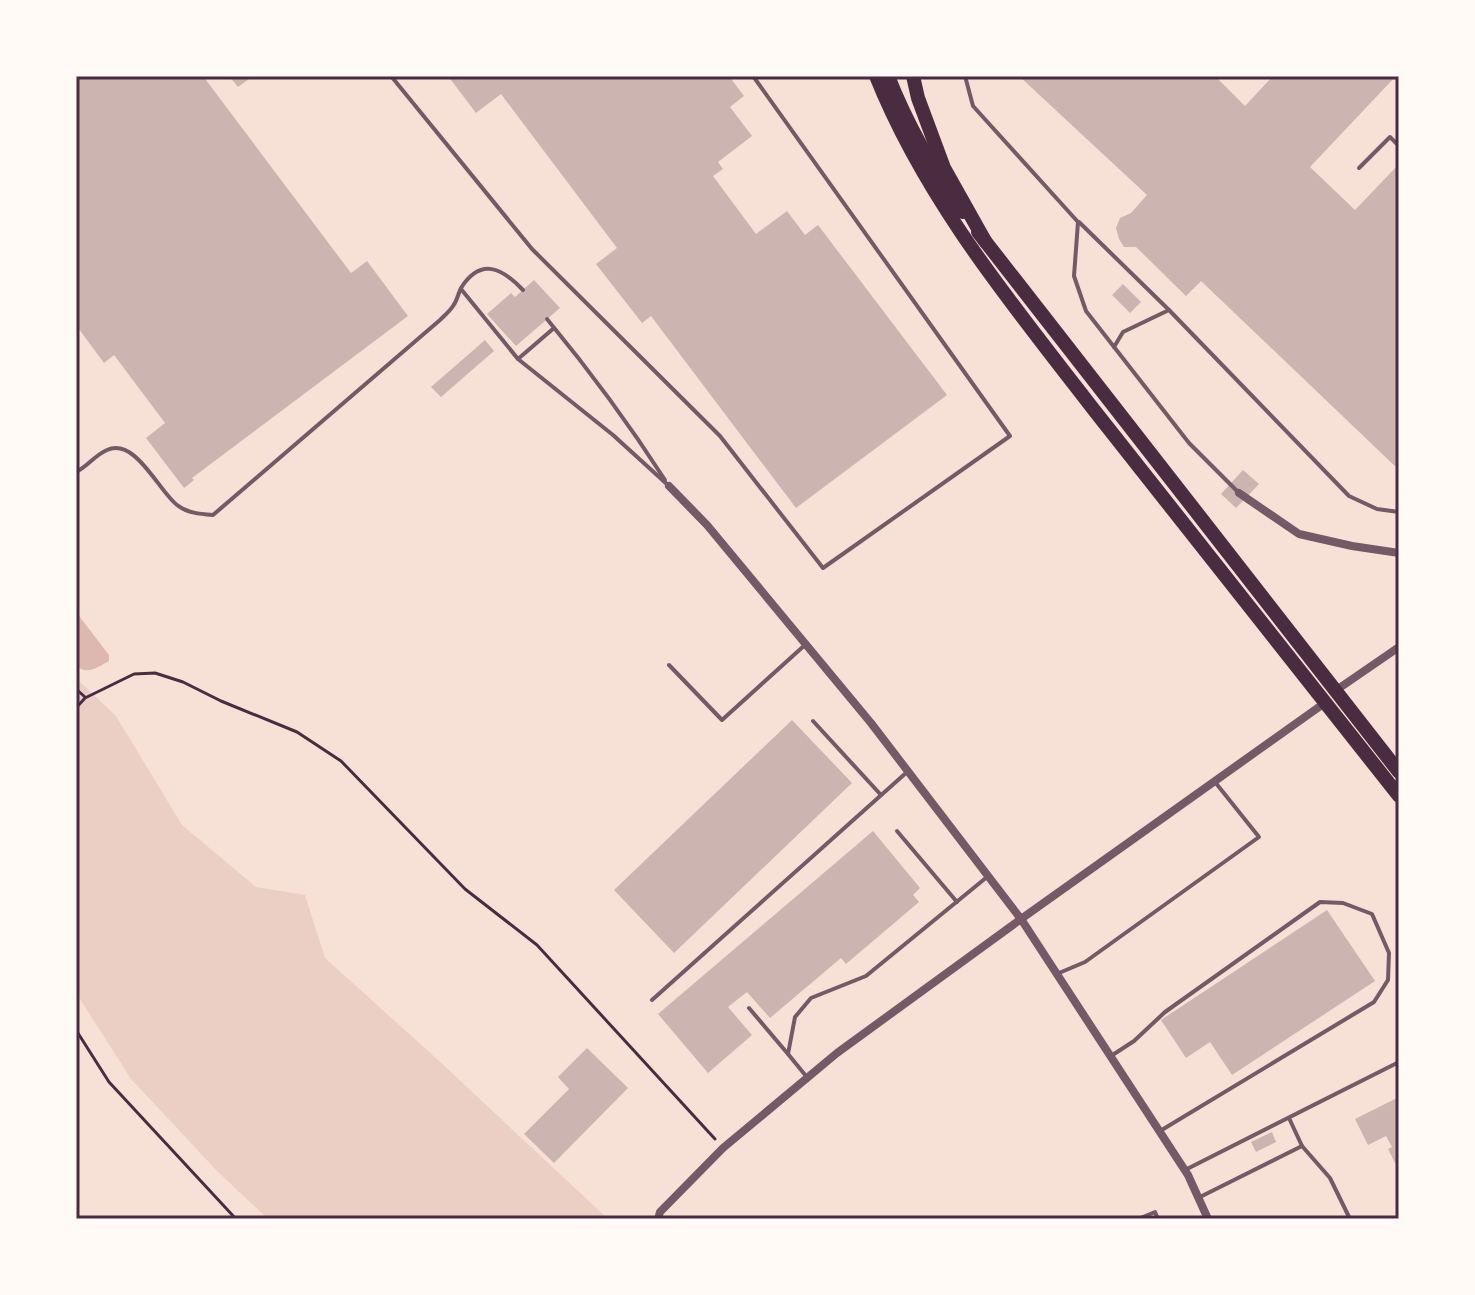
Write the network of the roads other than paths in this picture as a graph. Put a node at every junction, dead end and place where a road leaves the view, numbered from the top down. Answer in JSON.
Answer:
{"nodes":[{"id":1,"x":391,"y":76,"type":"edge"},
{"id":2,"x":753,"y":76,"type":"edge"},
{"id":3,"x":876,"y":76,"type":"edge"},
{"id":4,"x":888,"y":76,"type":"edge"},
{"id":5,"x":913,"y":76,"type":"edge"},
{"id":6,"x":965,"y":76,"type":"edge"},
{"id":7,"x":1399,"y":146,"type":"edge"},
{"id":8,"x":1359,"y":168,"type":"dead end"},
{"id":9,"x":1078,"y":222,"type":"junction"},
{"id":10,"x":985,"y":241,"type":"junction"},
{"id":11,"x":461,"y":289,"type":"junction"},
{"id":12,"x":523,"y":290,"type":"dead end"},
{"id":13,"x":1169,"y":310,"type":"junction"},
{"id":14,"x":547,"y":319,"type":"dead end"},
{"id":15,"x":554,"y":328,"type":"junction"},
{"id":16,"x":1114,"y":347,"type":"junction"},
{"id":17,"x":518,"y":359,"type":"junction"},
{"id":18,"x":76,"y":472,"type":"edge"},
{"id":19,"x":669,"y":486,"type":"junction"},
{"id":20,"x":1239,"y":493,"type":"joint"},
{"id":21,"x":1399,"y":512,"type":"edge"},
{"id":22,"x":1399,"y":553,"type":"edge"},
{"id":23,"x":806,"y":644,"type":"junction"},
{"id":24,"x":1399,"y":647,"type":"edge"},
{"id":25,"x":669,"y":665,"type":"dead end"},
{"id":26,"x":1331,"y":696,"type":"junction"},
{"id":27,"x":813,"y":721,"type":"dead end"},
{"id":28,"x":908,"y":771,"type":"junction"},
{"id":29,"x":1399,"y":772,"type":"edge"},
{"id":30,"x":1215,"y":782,"type":"junction"},
{"id":31,"x":881,"y":795,"type":"junction"},
{"id":32,"x":1399,"y":796,"type":"edge"},
{"id":33,"x":897,"y":831,"type":"dead end"},
{"id":34,"x":988,"y":876,"type":"junction"},
{"id":35,"x":957,"y":902,"type":"junction"},
{"id":36,"x":1021,"y":919,"type":"junction"},
{"id":37,"x":1056,"y":974,"type":"junction"},
{"id":38,"x":652,"y":1000,"type":"dead end"},
{"id":39,"x":749,"y":1008,"type":"dead end"},
{"id":40,"x":788,"y":1054,"type":"junction"},
{"id":41,"x":1111,"y":1056,"type":"junction"},
{"id":42,"x":1399,"y":1062,"type":"edge"},
{"id":43,"x":808,"y":1077,"type":"junction"},
{"id":44,"x":1289,"y":1118,"type":"junction"},
{"id":45,"x":1160,"y":1131,"type":"junction"},
{"id":46,"x":1302,"y":1146,"type":"junction"},
{"id":47,"x":1185,"y":1170,"type":"junction"},
{"id":48,"x":1199,"y":1198,"type":"junction"},
{"id":49,"x":658,"y":1219,"type":"edge"},
{"id":50,"x":1138,"y":1219,"type":"edge"},
{"id":51,"x":1158,"y":1219,"type":"edge"},
{"id":52,"x":1208,"y":1219,"type":"edge"},
{"id":53,"x":1350,"y":1219,"type":"edge"}],
"edges":[{"from":1,"to":2,"type":"lane"},
{"from":3,"to":26,"type":"main road"},
{"from":4,"to":10,"type":"main road"},
{"from":5,"to":10,"type":"main road"},
{"from":6,"to":9,"type":"lane"},
{"from":7,"to":8,"type":"lane"},
{"from":9,"to":13,"type":"lane"},
{"from":9,"to":16,"type":"lane"},
{"from":10,"to":26,"type":"main road"},
{"from":11,"to":12,"type":"lane"},
{"from":11,"to":17,"type":"lane"},
{"from":11,"to":18,"type":"lane"},
{"from":13,"to":16,"type":"lane"},
{"from":13,"to":21,"type":"lane"},
{"from":14,"to":15,"type":"lane"},
{"from":15,"to":17,"type":"lane"},
{"from":15,"to":19,"type":"lane"},
{"from":16,"to":20,"type":"lane"},
{"from":17,"to":19,"type":"lane"},
{"from":19,"to":23,"type":"street"},
{"from":20,"to":22,"type":"street"},
{"from":23,"to":25,"type":"lane"},
{"from":23,"to":28,"type":"street"},
{"from":24,"to":26,"type":"street"},
{"from":26,"to":29,"type":"main road"},
{"from":26,"to":30,"type":"street"},
{"from":26,"to":32,"type":"main road"},
{"from":27,"to":31,"type":"lane"},
{"from":28,"to":31,"type":"lane"},
{"from":28,"to":34,"type":"street"},
{"from":30,"to":36,"type":"street"},
{"from":30,"to":37,"type":"lane"},
{"from":31,"to":38,"type":"lane"},
{"from":33,"to":35,"type":"lane"},
{"from":34,"to":35,"type":"lane"},
{"from":34,"to":36,"type":"street"},
{"from":35,"to":40,"type":"lane"},
{"from":36,"to":37,"type":"street"},
{"from":36,"to":43,"type":"street"},
{"from":37,"to":41,"type":"street"},
{"from":39,"to":40,"type":"lane"},
{"from":40,"to":43,"type":"lane"},
{"from":41,"to":45,"type":"street"},
{"from":41,"to":45,"type":"lane"},
{"from":42,"to":44,"type":"lane"},
{"from":43,"to":49,"type":"street"},
{"from":44,"to":46,"type":"lane"},
{"from":44,"to":47,"type":"lane"},
{"from":45,"to":47,"type":"street"},
{"from":46,"to":48,"type":"lane"},
{"from":46,"to":53,"type":"lane"},
{"from":47,"to":48,"type":"street"},
{"from":48,"to":52,"type":"street"},
{"from":50,"to":51,"type":"lane"}]}
